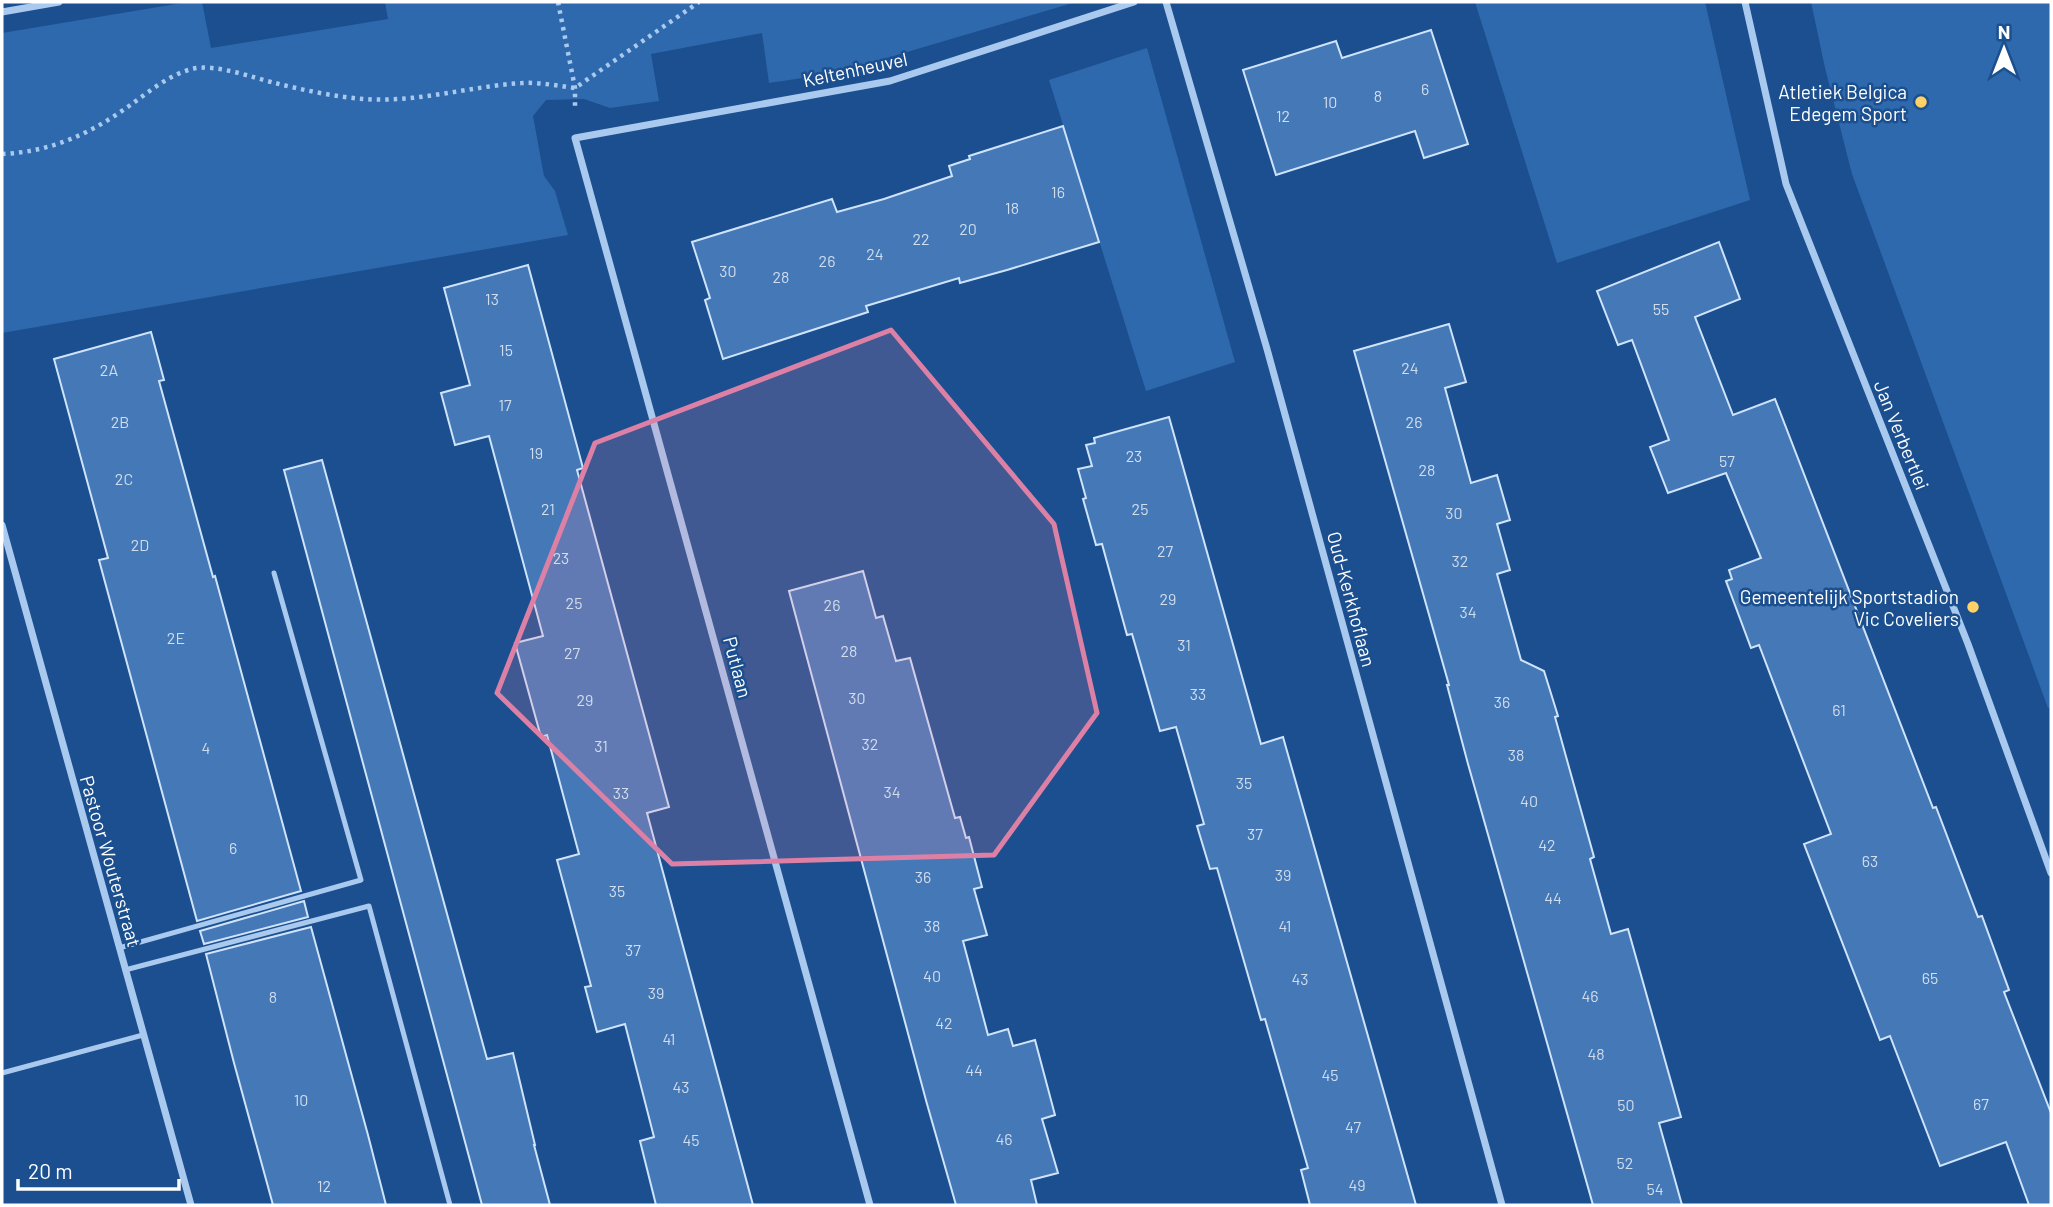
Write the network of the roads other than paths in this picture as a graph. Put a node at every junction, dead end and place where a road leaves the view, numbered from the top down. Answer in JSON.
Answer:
{"nodes":[{"id":1,"x":59,"y":2,"type":"edge"},
{"id":2,"x":1134,"y":2,"type":"edge"},
{"id":3,"x":1166,"y":2,"type":"edge"},
{"id":4,"x":1745,"y":2,"type":"edge"},
{"id":5,"x":2,"y":12,"type":"edge"},
{"id":6,"x":576,"y":138,"type":"joint"},
{"id":7,"x":2,"y":525,"type":"edge"},
{"id":8,"x":274,"y":573,"type":"dead end"},
{"id":9,"x":2051,"y":873,"type":"edge"},
{"id":10,"x":119,"y":948,"type":"junction"},
{"id":11,"x":125,"y":970,"type":"junction"},
{"id":12,"x":144,"y":1035,"type":"junction"},
{"id":13,"x":2,"y":1073,"type":"edge"},
{"id":14,"x":191,"y":1205,"type":"edge"},
{"id":15,"x":450,"y":1205,"type":"edge"},
{"id":16,"x":870,"y":1205,"type":"edge"},
{"id":17,"x":1502,"y":1205,"type":"edge"}],
"edges":[{"from":1,"to":5,"type":"street"},
{"from":2,"to":6,"type":"street","name":"Keltenheuvel"},
{"from":3,"to":17,"type":"street","name":"Oud-Kerkhoflaan"},
{"from":4,"to":9,"type":"street","name":"Jan Verbertlei"},
{"from":6,"to":16,"type":"street","name":"Putlaan"},
{"from":7,"to":10,"type":"street","name":"Pastoor Wouterstraat"},
{"from":8,"to":10,"type":"lane"},
{"from":10,"to":11,"type":"street","name":"Pastoor Wouterstraat"},
{"from":11,"to":12,"type":"street","name":"Pastoor Wouterstraat"},
{"from":11,"to":15,"type":"lane"},
{"from":12,"to":13,"type":"lane"},
{"from":12,"to":14,"type":"street","name":"Pastoor Wouterstraat"}]}
